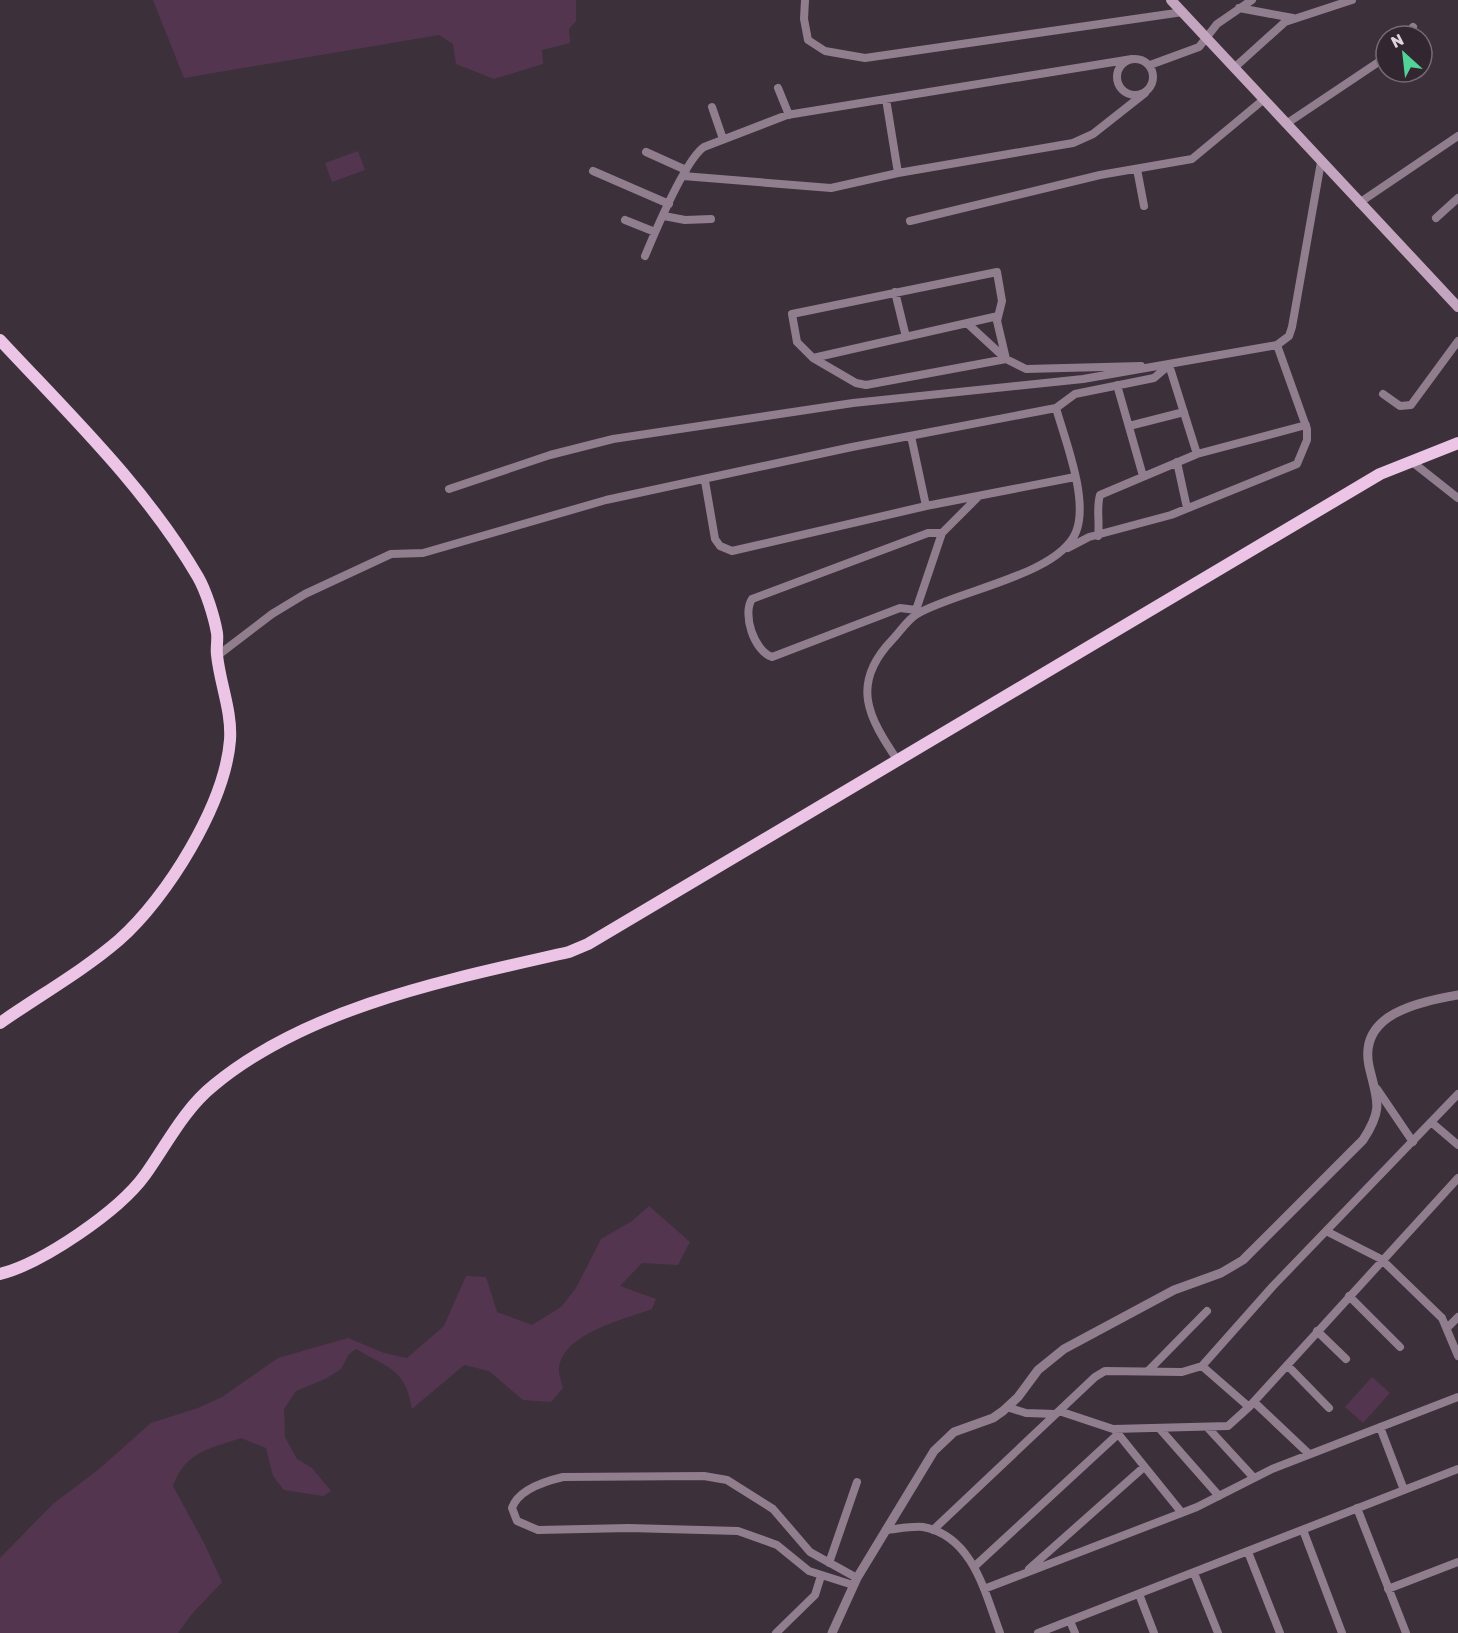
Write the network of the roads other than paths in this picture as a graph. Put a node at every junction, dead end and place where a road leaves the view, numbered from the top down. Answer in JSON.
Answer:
{"nodes":[{"id":1,"x":806,"y":0,"type":"edge"},
{"id":2,"x":1171,"y":0,"type":"edge"},
{"id":3,"x":1252,"y":0,"type":"edge"},
{"id":4,"x":1352,"y":0,"type":"edge"},
{"id":5,"x":1239,"y":8,"type":"junction"},
{"id":6,"x":1183,"y":12,"type":"junction"},
{"id":7,"x":1293,"y":18,"type":"junction"},
{"id":8,"x":1205,"y":36,"type":"junction"},
{"id":9,"x":1132,"y":59,"type":"junction"},
{"id":10,"x":1150,"y":65,"type":"junction"},
{"id":11,"x":1374,"y":65,"type":"edge"},
{"id":12,"x":1234,"y":68,"type":"junction"},
{"id":13,"x":778,"y":88,"type":"dead end"},
{"id":14,"x":1145,"y":93,"type":"junction"},
{"id":15,"x":886,"y":99,"type":"junction"},
{"id":16,"x":1263,"y":100,"type":"junction"},
{"id":17,"x":712,"y":107,"type":"dead end"},
{"id":18,"x":789,"y":115,"type":"junction"},
{"id":19,"x":1286,"y":124,"type":"junction"},
{"id":20,"x":1458,"y":136,"type":"edge"},
{"id":21,"x":723,"y":140,"type":"junction"},
{"id":22,"x":646,"y":152,"type":"dead end"},
{"id":23,"x":1321,"y":162,"type":"junction"},
{"id":24,"x":1137,"y":169,"type":"junction"},
{"id":25,"x":592,"y":171,"type":"dead end"},
{"id":26,"x":684,"y":173,"type":"junction"},
{"id":27,"x":898,"y":173,"type":"junction"},
{"id":28,"x":1458,"y":198,"type":"edge"},
{"id":29,"x":1359,"y":202,"type":"junction"},
{"id":30,"x":669,"y":204,"type":"junction"},
{"id":31,"x":1144,"y":206,"type":"dead end"},
{"id":32,"x":664,"y":216,"type":"junction"},
{"id":33,"x":1436,"y":218,"type":"dead end"},
{"id":34,"x":711,"y":219,"type":"dead end"},
{"id":35,"x":625,"y":220,"type":"dead end"},
{"id":36,"x":910,"y":221,"type":"dead end"},
{"id":37,"x":655,"y":232,"type":"junction"},
{"id":38,"x":645,"y":256,"type":"dead end"},
{"id":39,"x":895,"y":292,"type":"junction"},
{"id":40,"x":1458,"y":307,"type":"edge"},
{"id":41,"x":998,"y":316,"type":"junction"},
{"id":42,"x":968,"y":324,"type":"junction"},
{"id":43,"x":906,"y":337,"type":"junction"},
{"id":44,"x":0,"y":340,"type":"edge"},
{"id":45,"x":1458,"y":341,"type":"edge"},
{"id":46,"x":1277,"y":345,"type":"junction"},
{"id":47,"x":813,"y":358,"type":"junction"},
{"id":48,"x":1006,"y":359,"type":"junction"},
{"id":49,"x":1169,"y":365,"type":"junction"},
{"id":50,"x":1117,"y":385,"type":"junction"},
{"id":51,"x":1383,"y":394,"type":"dead end"},
{"id":52,"x":1056,"y":408,"type":"junction"},
{"id":53,"x":1184,"y":412,"type":"junction"},
{"id":54,"x":1306,"y":425,"type":"junction"},
{"id":55,"x":1129,"y":426,"type":"junction"},
{"id":56,"x":911,"y":436,"type":"junction"},
{"id":57,"x":1458,"y":443,"type":"edge"},
{"id":58,"x":1197,"y":454,"type":"junction"},
{"id":59,"x":1412,"y":461,"type":"junction"},
{"id":60,"x":1177,"y":462,"type":"junction"},
{"id":61,"x":1143,"y":476,"type":"junction"},
{"id":62,"x":1075,"y":477,"type":"junction"},
{"id":63,"x":705,"y":481,"type":"junction"},
{"id":64,"x":449,"y":489,"type":"dead end"},
{"id":65,"x":978,"y":497,"type":"junction"},
{"id":66,"x":1458,"y":498,"type":"edge"},
{"id":67,"x":926,"y":506,"type":"junction"},
{"id":68,"x":1187,"y":508,"type":"junction"},
{"id":69,"x":942,"y":533,"type":"junction"},
{"id":70,"x":1098,"y":536,"type":"junction"},
{"id":71,"x":1062,"y":551,"type":"junction"},
{"id":72,"x":915,"y":613,"type":"junction"},
{"id":73,"x":217,"y":656,"type":"junction"},
{"id":74,"x":898,"y":761,"type":"junction"},
{"id":75,"x":1458,"y":995,"type":"edge"},
{"id":76,"x":0,"y":1023,"type":"edge"},
{"id":77,"x":1377,"y":1089,"type":"junction"},
{"id":78,"x":1458,"y":1094,"type":"edge"},
{"id":79,"x":1431,"y":1122,"type":"junction"},
{"id":80,"x":1413,"y":1142,"type":"junction"},
{"id":81,"x":1458,"y":1145,"type":"edge"},
{"id":82,"x":1457,"y":1180,"type":"edge"},
{"id":83,"x":1326,"y":1231,"type":"junction"},
{"id":84,"x":1382,"y":1259,"type":"junction"},
{"id":85,"x":0,"y":1274,"type":"edge"},
{"id":86,"x":1349,"y":1296,"type":"junction"},
{"id":87,"x":1207,"y":1311,"type":"dead end"},
{"id":88,"x":1458,"y":1317,"type":"edge"},
{"id":89,"x":1447,"y":1328,"type":"junction"},
{"id":90,"x":1317,"y":1331,"type":"junction"},
{"id":91,"x":1400,"y":1347,"type":"dead end"},
{"id":92,"x":1458,"y":1356,"type":"edge"},
{"id":93,"x":1346,"y":1359,"type":"dead end"},
{"id":94,"x":1287,"y":1365,"type":"junction"},
{"id":95,"x":1202,"y":1366,"type":"junction"},
{"id":96,"x":1148,"y":1371,"type":"junction"},
{"id":97,"x":1458,"y":1396,"type":"edge"},
{"id":98,"x":1252,"y":1405,"type":"junction"},
{"id":99,"x":1007,"y":1407,"type":"junction"},
{"id":100,"x":1329,"y":1407,"type":"dead end"},
{"id":101,"x":1057,"y":1413,"type":"junction"},
{"id":102,"x":1380,"y":1427,"type":"junction"},
{"id":103,"x":1208,"y":1428,"type":"junction"},
{"id":104,"x":1161,"y":1429,"type":"junction"},
{"id":105,"x":1116,"y":1432,"type":"junction"},
{"id":106,"x":1309,"y":1454,"type":"junction"},
{"id":107,"x":1144,"y":1467,"type":"junction"},
{"id":108,"x":1458,"y":1469,"type":"edge"},
{"id":109,"x":1254,"y":1478,"type":"junction"},
{"id":110,"x":857,"y":1482,"type":"dead end"},
{"id":111,"x":1404,"y":1490,"type":"junction"},
{"id":112,"x":1219,"y":1497,"type":"junction"},
{"id":113,"x":1357,"y":1508,"type":"junction"},
{"id":114,"x":1182,"y":1512,"type":"junction"},
{"id":115,"x":886,"y":1530,"type":"junction"},
{"id":116,"x":933,"y":1530,"type":"junction"},
{"id":117,"x":1303,"y":1530,"type":"junction"},
{"id":118,"x":1248,"y":1552,"type":"junction"},
{"id":119,"x":1458,"y":1562,"type":"edge"},
{"id":120,"x":829,"y":1563,"type":"junction"},
{"id":121,"x":975,"y":1566,"type":"junction"},
{"id":122,"x":1194,"y":1573,"type":"junction"},
{"id":123,"x":1023,"y":1574,"type":"junction"},
{"id":124,"x":821,"y":1576,"type":"junction"},
{"id":125,"x":855,"y":1581,"type":"junction"},
{"id":126,"x":1388,"y":1588,"type":"junction"},
{"id":127,"x":984,"y":1589,"type":"junction"},
{"id":128,"x":1139,"y":1594,"type":"junction"},
{"id":129,"x":1070,"y":1621,"type":"junction"},
{"id":130,"x":776,"y":1633,"type":"edge"},
{"id":131,"x":832,"y":1633,"type":"edge"},
{"id":132,"x":1000,"y":1633,"type":"edge"},
{"id":133,"x":1038,"y":1633,"type":"edge"},
{"id":134,"x":1075,"y":1633,"type":"edge"},
{"id":135,"x":1154,"y":1633,"type":"edge"},
{"id":136,"x":1218,"y":1633,"type":"edge"},
{"id":137,"x":1280,"y":1633,"type":"edge"},
{"id":138,"x":1342,"y":1633,"type":"edge"},
{"id":139,"x":1406,"y":1633,"type":"edge"}],
"edges":[{"from":1,"to":6,"type":"street"},
{"from":2,"to":6,"type":"main road"},
{"from":3,"to":5,"type":"street"},
{"from":4,"to":7,"type":"street"},
{"from":5,"to":7,"type":"street"},
{"from":5,"to":8,"type":"street"},
{"from":6,"to":8,"type":"main road"},
{"from":7,"to":12,"type":"street"},
{"from":8,"to":10,"type":"street"},
{"from":8,"to":12,"type":"main road"},
{"from":9,"to":10,"type":"street"},
{"from":9,"to":14,"type":"street"},
{"from":9,"to":15,"type":"street"},
{"from":10,"to":14,"type":"street"},
{"from":11,"to":19,"type":"street"},
{"from":12,"to":16,"type":"main road"},
{"from":13,"to":18,"type":"street"},
{"from":14,"to":27,"type":"street"},
{"from":15,"to":18,"type":"street"},
{"from":15,"to":27,"type":"street"},
{"from":16,"to":19,"type":"main road"},
{"from":16,"to":24,"type":"street"},
{"from":17,"to":21,"type":"street"},
{"from":18,"to":21,"type":"street"},
{"from":19,"to":23,"type":"main road"},
{"from":20,"to":29,"type":"street"},
{"from":21,"to":26,"type":"street"},
{"from":22,"to":26,"type":"street"},
{"from":23,"to":29,"type":"main road"},
{"from":23,"to":46,"type":"street"},
{"from":24,"to":31,"type":"street"},
{"from":24,"to":36,"type":"street"},
{"from":25,"to":30,"type":"street"},
{"from":26,"to":27,"type":"street"},
{"from":26,"to":30,"type":"street"},
{"from":28,"to":33,"type":"street"},
{"from":29,"to":40,"type":"main road"},
{"from":30,"to":32,"type":"street"},
{"from":32,"to":34,"type":"street"},
{"from":32,"to":37,"type":"street"},
{"from":35,"to":37,"type":"street"},
{"from":37,"to":38,"type":"street"},
{"from":39,"to":41,"type":"street"},
{"from":39,"to":43,"type":"street"},
{"from":39,"to":47,"type":"street"},
{"from":41,"to":42,"type":"street"},
{"from":41,"to":48,"type":"street"},
{"from":42,"to":43,"type":"street"},
{"from":42,"to":48,"type":"street"},
{"from":43,"to":47,"type":"street"},
{"from":44,"to":73,"type":"main road"},
{"from":45,"to":51,"type":"street"},
{"from":46,"to":49,"type":"street"},
{"from":46,"to":54,"type":"street"},
{"from":47,"to":48,"type":"street"},
{"from":48,"to":49,"type":"street"},
{"from":49,"to":50,"type":"street"},
{"from":49,"to":53,"type":"street"},
{"from":49,"to":64,"type":"street"},
{"from":50,"to":52,"type":"street"},
{"from":50,"to":55,"type":"street"},
{"from":52,"to":56,"type":"street"},
{"from":52,"to":62,"type":"street"},
{"from":53,"to":55,"type":"street"},
{"from":53,"to":58,"type":"street"},
{"from":54,"to":58,"type":"street"},
{"from":54,"to":68,"type":"street"},
{"from":55,"to":61,"type":"street"},
{"from":56,"to":63,"type":"street"},
{"from":56,"to":67,"type":"street"},
{"from":57,"to":59,"type":"main road"},
{"from":58,"to":60,"type":"street"},
{"from":59,"to":66,"type":"street"},
{"from":59,"to":74,"type":"main road"},
{"from":60,"to":61,"type":"street"},
{"from":60,"to":68,"type":"street"},
{"from":61,"to":70,"type":"street"},
{"from":62,"to":65,"type":"street"},
{"from":62,"to":71,"type":"street"},
{"from":63,"to":67,"type":"street"},
{"from":63,"to":73,"type":"street"},
{"from":65,"to":67,"type":"street"},
{"from":65,"to":69,"type":"street"},
{"from":68,"to":70,"type":"street"},
{"from":69,"to":72,"type":"street"},
{"from":69,"to":72,"type":"street"},
{"from":70,"to":71,"type":"street"},
{"from":71,"to":72,"type":"street"},
{"from":72,"to":74,"type":"street"},
{"from":73,"to":76,"type":"main road"},
{"from":74,"to":85,"type":"main road"},
{"from":75,"to":77,"type":"street"},
{"from":77,"to":80,"type":"street"},
{"from":77,"to":99,"type":"street"},
{"from":78,"to":79,"type":"street"},
{"from":79,"to":80,"type":"street"},
{"from":79,"to":81,"type":"street"},
{"from":80,"to":83,"type":"street"},
{"from":82,"to":84,"type":"street"},
{"from":83,"to":84,"type":"street"},
{"from":83,"to":95,"type":"street"},
{"from":84,"to":86,"type":"street"},
{"from":84,"to":89,"type":"street"},
{"from":86,"to":90,"type":"street"},
{"from":86,"to":91,"type":"street"},
{"from":87,"to":96,"type":"street"},
{"from":88,"to":89,"type":"street"},
{"from":89,"to":92,"type":"street"},
{"from":90,"to":93,"type":"street"},
{"from":90,"to":94,"type":"street"},
{"from":94,"to":98,"type":"street"},
{"from":94,"to":100,"type":"street"},
{"from":95,"to":96,"type":"street"},
{"from":95,"to":98,"type":"street"},
{"from":96,"to":101,"type":"street"},
{"from":97,"to":102,"type":"street"},
{"from":98,"to":103,"type":"street"},
{"from":98,"to":106,"type":"street"},
{"from":99,"to":101,"type":"street"},
{"from":99,"to":115,"type":"street"},
{"from":101,"to":105,"type":"street"},
{"from":101,"to":116,"type":"street"},
{"from":102,"to":106,"type":"street"},
{"from":102,"to":111,"type":"street"},
{"from":103,"to":104,"type":"street"},
{"from":103,"to":109,"type":"street"},
{"from":104,"to":105,"type":"street"},
{"from":104,"to":112,"type":"street"},
{"from":105,"to":107,"type":"street"},
{"from":105,"to":121,"type":"street"},
{"from":106,"to":109,"type":"street"},
{"from":107,"to":114,"type":"street"},
{"from":107,"to":123,"type":"street"},
{"from":108,"to":111,"type":"street"},
{"from":109,"to":112,"type":"street"},
{"from":110,"to":120,"type":"street"},
{"from":111,"to":113,"type":"street"},
{"from":112,"to":114,"type":"street"},
{"from":113,"to":117,"type":"street"},
{"from":113,"to":126,"type":"street"},
{"from":114,"to":123,"type":"street"},
{"from":115,"to":116,"type":"street"},
{"from":115,"to":125,"type":"street"},
{"from":116,"to":121,"type":"street"},
{"from":117,"to":118,"type":"street"},
{"from":117,"to":138,"type":"street"},
{"from":118,"to":122,"type":"street"},
{"from":118,"to":137,"type":"street"},
{"from":119,"to":126,"type":"street"},
{"from":120,"to":124,"type":"street"},
{"from":120,"to":125,"type":"street"},
{"from":121,"to":127,"type":"street"},
{"from":122,"to":128,"type":"street"},
{"from":122,"to":136,"type":"street"},
{"from":123,"to":127,"type":"street"},
{"from":124,"to":125,"type":"street"},
{"from":124,"to":130,"type":"street"},
{"from":125,"to":131,"type":"street"},
{"from":126,"to":139,"type":"street"},
{"from":127,"to":132,"type":"street"},
{"from":128,"to":129,"type":"street"},
{"from":128,"to":135,"type":"street"},
{"from":129,"to":133,"type":"street"},
{"from":129,"to":134,"type":"street"}]}
